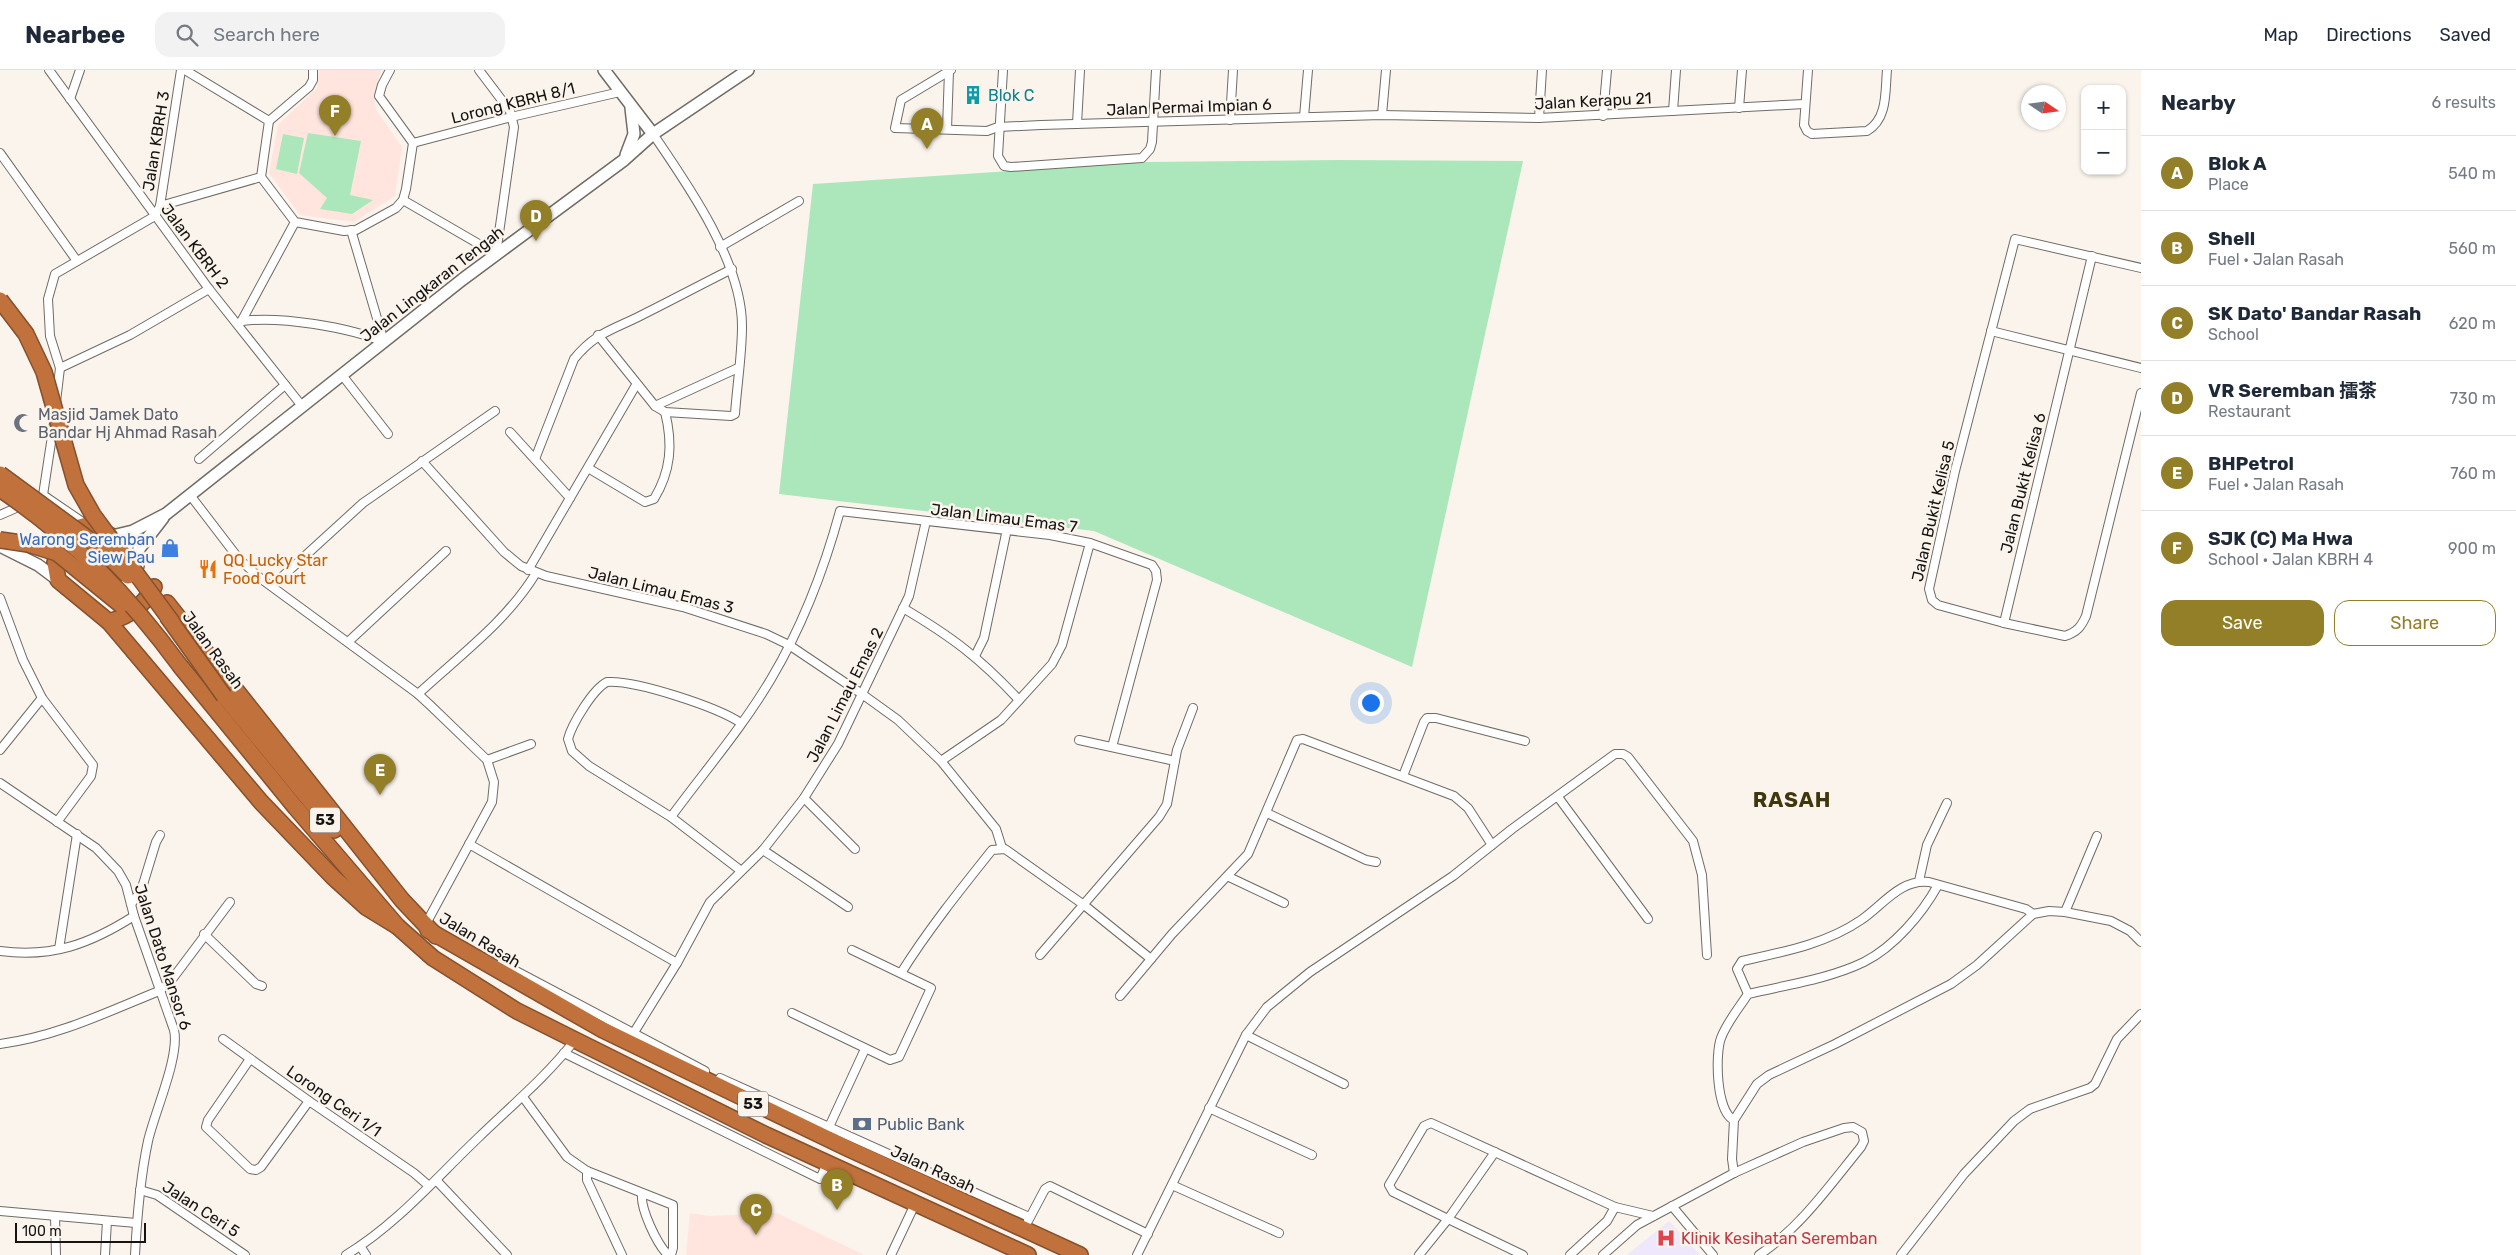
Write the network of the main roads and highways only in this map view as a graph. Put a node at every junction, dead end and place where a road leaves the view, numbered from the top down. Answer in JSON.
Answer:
{"nodes":[{"id":1,"x":0,"y":300,"type":"edge"},
{"id":2,"x":0,"y":474,"type":"edge"},
{"id":3,"x":0,"y":489,"type":"edge"},
{"id":4,"x":0,"y":540,"type":"edge"},
{"id":5,"x":154,"y":587,"type":"junction"},
{"id":6,"x":109,"y":622,"type":"junction"},
{"id":7,"x":172,"y":622,"type":"junction"},
{"id":8,"x":181,"y":667,"type":"junction"},
{"id":9,"x":219,"y":702,"type":"junction"},
{"id":10,"x":397,"y":926,"type":"junction"},
{"id":11,"x":436,"y":936,"type":"junction"},
{"id":12,"x":1028,"y":1255,"type":"edge"},
{"id":13,"x":1080,"y":1255,"type":"edge"}],
"edges":[{"from":1,"to":7,"type":"highway","bridge":true},
{"from":2,"to":7,"type":"highway","name":"Jalan Rasah","number":"53","bridge":true},
{"from":3,"to":8,"type":"highway","name":"Jalan Rasah","number":"53","bridge":true},
{"from":4,"to":8,"type":"highway","bridge":true},
{"from":5,"to":6,"type":"highway"},
{"from":5,"to":6,"type":"highway"},
{"from":5,"to":11,"type":"highway"},
{"from":6,"to":10,"type":"highway"},
{"from":7,"to":9,"type":"highway","name":"Jalan Rasah","number":"53","bridge":true},
{"from":8,"to":9,"type":"highway","name":"Jalan Rasah","number":"53"},
{"from":9,"to":10,"type":"highway","name":"Jalan Rasah","number":"53"},
{"from":9,"to":11,"type":"highway","name":"Jalan Rasah","number":"53"},
{"from":10,"to":12,"type":"highway","name":"Jalan Rasah","number":"53"},
{"from":11,"to":13,"type":"highway","name":"Jalan Rasah","number":"53"}]}
